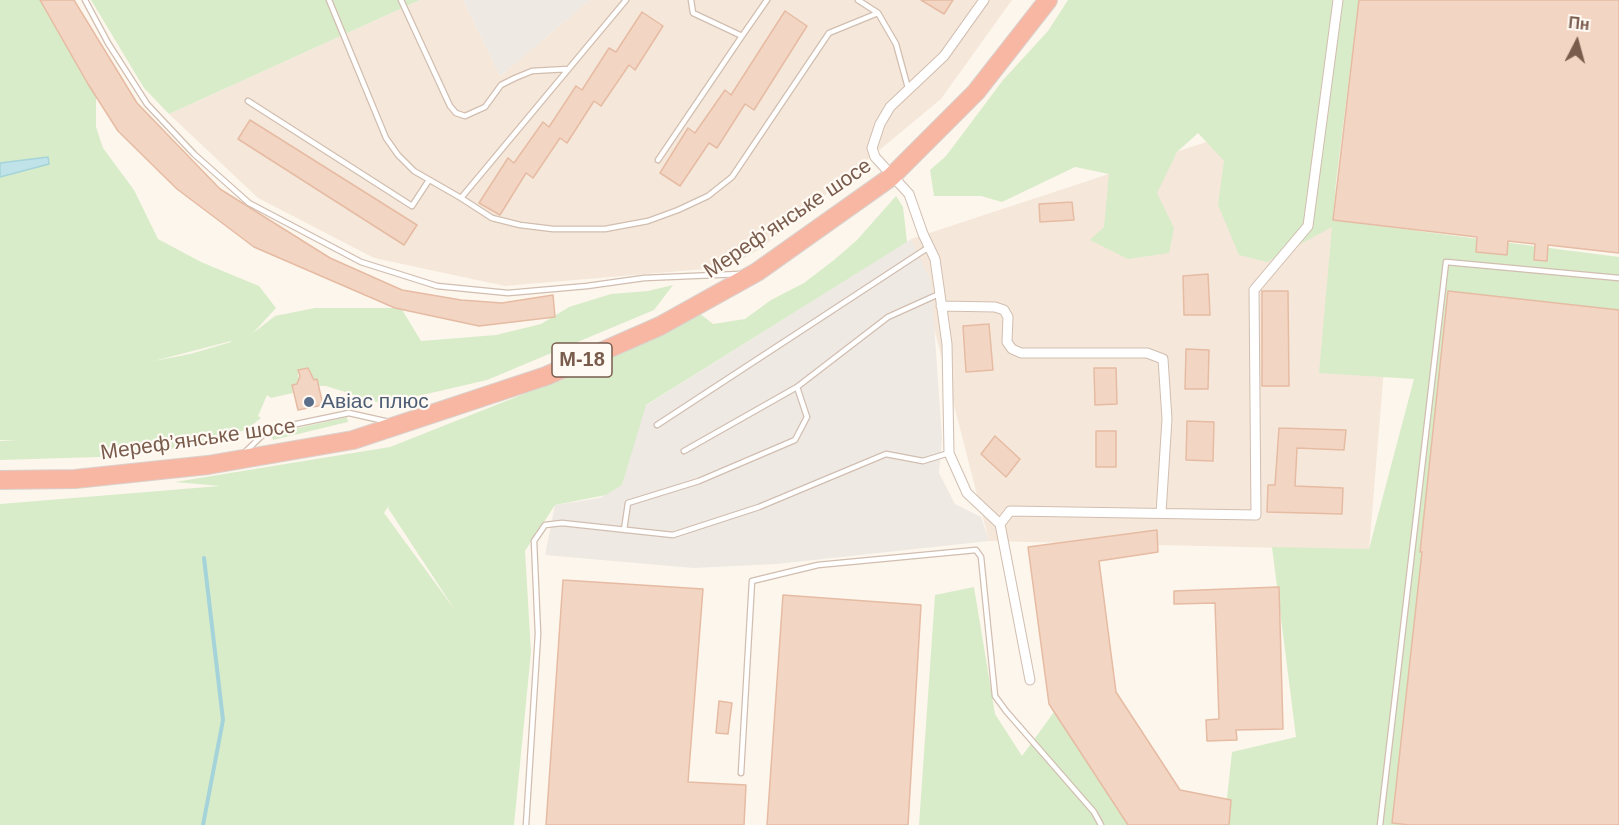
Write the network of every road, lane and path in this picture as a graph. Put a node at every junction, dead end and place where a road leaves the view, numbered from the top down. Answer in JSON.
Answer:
{"nodes":[{"id":1,"x":85,"y":0,"type":"edge"},
{"id":2,"x":329,"y":0,"type":"edge"},
{"id":3,"x":401,"y":0,"type":"edge"},
{"id":4,"x":626,"y":0,"type":"edge"},
{"id":5,"x":691,"y":0,"type":"edge"},
{"id":6,"x":767,"y":0,"type":"edge"},
{"id":7,"x":858,"y":0,"type":"edge"},
{"id":8,"x":984,"y":0,"type":"edge"},
{"id":9,"x":1048,"y":0,"type":"edge"},
{"id":10,"x":1338,"y":0,"type":"edge"},
{"id":11,"x":878,"y":13,"type":"junction"},
{"id":12,"x":742,"y":36,"type":"junction"},
{"id":13,"x":568,"y":69,"type":"junction"},
{"id":14,"x":908,"y":88,"type":"junction"},
{"id":15,"x":248,"y":101,"type":"dead end"},
{"id":16,"x":658,"y":160,"type":"dead end"},
{"id":17,"x":891,"y":177,"type":"junction"},
{"id":18,"x":429,"y":180,"type":"junction"},
{"id":19,"x":461,"y":198,"type":"junction"},
{"id":20,"x":929,"y":247,"type":"junction"},
{"id":21,"x":757,"y":272,"type":"junction"},
{"id":22,"x":1619,"y":278,"type":"edge"},
{"id":23,"x":940,"y":294,"type":"junction"},
{"id":24,"x":942,"y":306,"type":"junction"},
{"id":25,"x":797,"y":387,"type":"junction"},
{"id":26,"x":400,"y":425,"type":"junction"},
{"id":27,"x":657,"y":425,"type":"dead end"},
{"id":28,"x":684,"y":451,"type":"dead end"},
{"id":29,"x":949,"y":453,"type":"junction"},
{"id":30,"x":236,"y":460,"type":"junction"},
{"id":31,"x":0,"y":480,"type":"edge"},
{"id":32,"x":1161,"y":513,"type":"junction"},
{"id":33,"x":1000,"y":524,"type":"junction"},
{"id":34,"x":624,"y":530,"type":"junction"},
{"id":35,"x":1030,"y":680,"type":"dead end"},
{"id":36,"x":741,"y":772,"type":"dead end"},
{"id":37,"x":526,"y":825,"type":"edge"},
{"id":38,"x":1101,"y":825,"type":"edge"},
{"id":39,"x":1380,"y":825,"type":"edge"}],
"edges":[{"from":1,"to":21,"type":"lane"},
{"from":2,"to":18,"type":"lane"},
{"from":3,"to":13,"type":"lane"},
{"from":4,"to":13,"type":"lane"},
{"from":5,"to":12,"type":"lane"},
{"from":6,"to":12,"type":"lane"},
{"from":7,"to":11,"type":"lane"},
{"from":8,"to":14,"type":"street"},
{"from":9,"to":17,"type":"highway","name":"Мереф’янське шосе","number":"М-18"},
{"from":10,"to":32,"type":"street"},
{"from":11,"to":14,"type":"lane"},
{"from":11,"to":19,"type":"lane"},
{"from":12,"to":16,"type":"lane"},
{"from":13,"to":19,"type":"lane"},
{"from":14,"to":17,"type":"street"},
{"from":15,"to":18,"type":"lane"},
{"from":17,"to":20,"type":"street"},
{"from":17,"to":21,"type":"highway","name":"Мереф’янське шосе","number":"М-18"},
{"from":18,"to":19,"type":"lane"},
{"from":20,"to":23,"type":"street"},
{"from":20,"to":27,"type":"lane"},
{"from":21,"to":26,"type":"highway","name":"Мереф’янське шосе","number":"М-18"},
{"from":22,"to":39,"type":"lane"},
{"from":23,"to":24,"type":"street"},
{"from":23,"to":25,"type":"lane"},
{"from":24,"to":29,"type":"street"},
{"from":24,"to":32,"type":"street"},
{"from":25,"to":28,"type":"lane"},
{"from":25,"to":34,"type":"lane"},
{"from":26,"to":30,"type":"highway","name":"Мереф’янське шосе","number":"М-18"},
{"from":26,"to":30,"type":"lane"},
{"from":29,"to":33,"type":"street"},
{"from":29,"to":34,"type":"lane"},
{"from":30,"to":31,"type":"highway","name":"Мереф’янське шосе","number":"М-18"},
{"from":32,"to":33,"type":"street"},
{"from":33,"to":35,"type":"street"},
{"from":34,"to":37,"type":"lane"},
{"from":36,"to":38,"type":"lane"}]}
